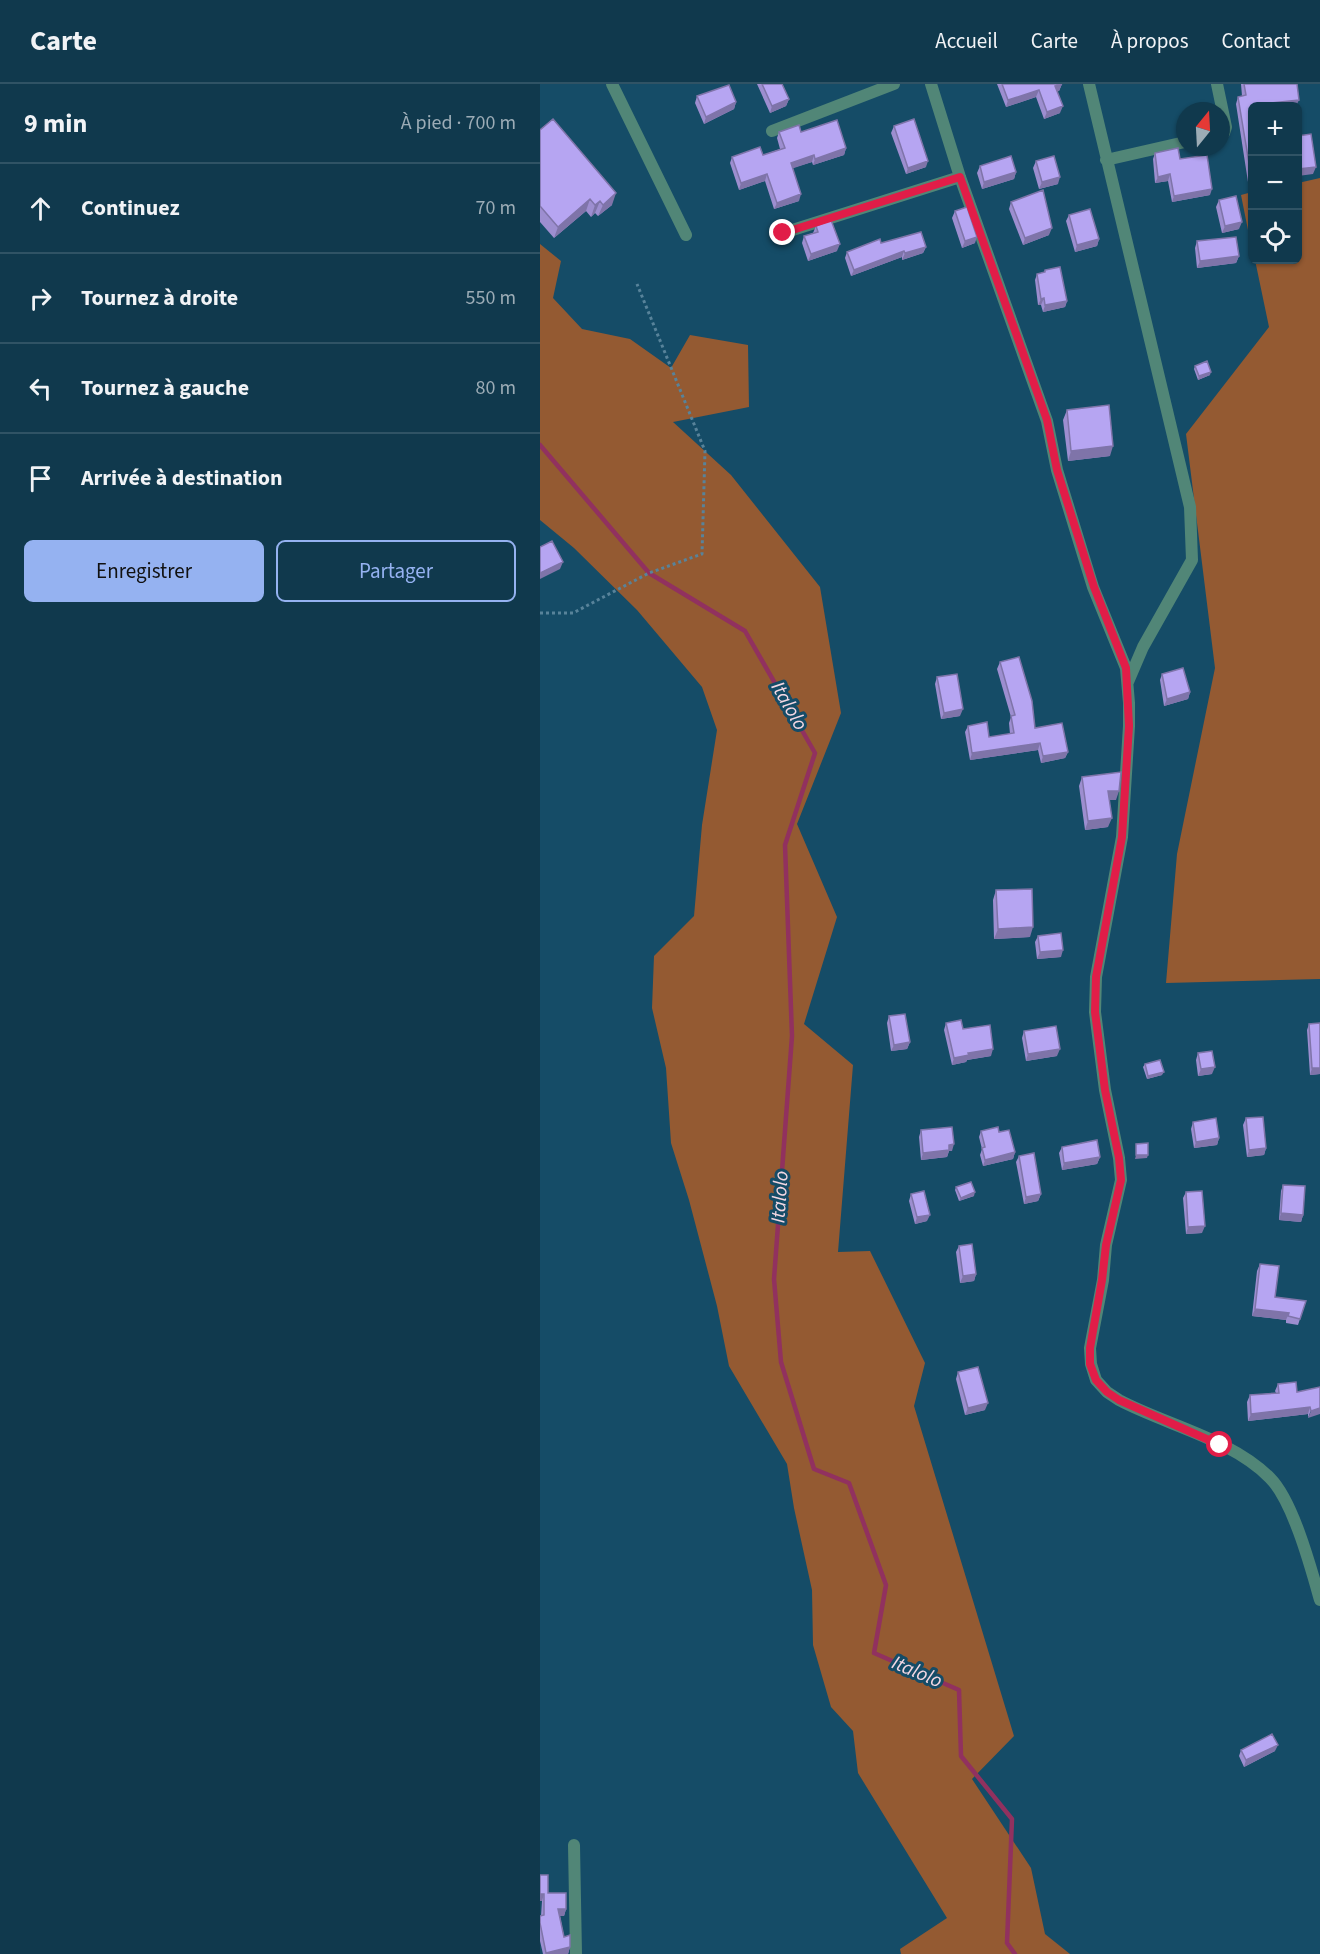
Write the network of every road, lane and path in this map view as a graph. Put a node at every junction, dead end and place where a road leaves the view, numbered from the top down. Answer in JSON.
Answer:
{"nodes":[{"id":1,"x":612,"y":84,"type":"edge"},
{"id":2,"x":894,"y":84,"type":"edge"},
{"id":3,"x":931,"y":84,"type":"edge"},
{"id":4,"x":1089,"y":84,"type":"edge"},
{"id":5,"x":1217,"y":84,"type":"edge"},
{"id":6,"x":1221,"y":102,"type":"edge"},
{"id":7,"x":772,"y":131,"type":"dead end"},
{"id":8,"x":1176,"y":144,"type":"edge"},
{"id":9,"x":1106,"y":159,"type":"junction"},
{"id":10,"x":960,"y":177,"type":"junction"},
{"id":11,"x":783,"y":233,"type":"dead end"},
{"id":12,"x":686,"y":235,"type":"dead end"},
{"id":13,"x":636,"y":284,"type":"dead end"},
{"id":14,"x":540,"y":613,"type":"edge"},
{"id":15,"x":1127,"y":683,"type":"junction"},
{"id":16,"x":1320,"y":1600,"type":"edge"},
{"id":17,"x":573,"y":1845,"type":"dead end"},
{"id":18,"x":576,"y":1954,"type":"edge"}],
"edges":[{"from":1,"to":12,"type":"street"},
{"from":2,"to":7,"type":"street"},
{"from":3,"to":10,"type":"street"},
{"from":4,"to":9,"type":"street"},
{"from":5,"to":6,"type":"street"},
{"from":8,"to":9,"type":"street"},
{"from":9,"to":15,"type":"street"},
{"from":10,"to":11,"type":"street"},
{"from":10,"to":15,"type":"street"},
{"from":13,"to":14,"type":"path"},
{"from":15,"to":16,"type":"street"},
{"from":17,"to":18,"type":"street"}]}
